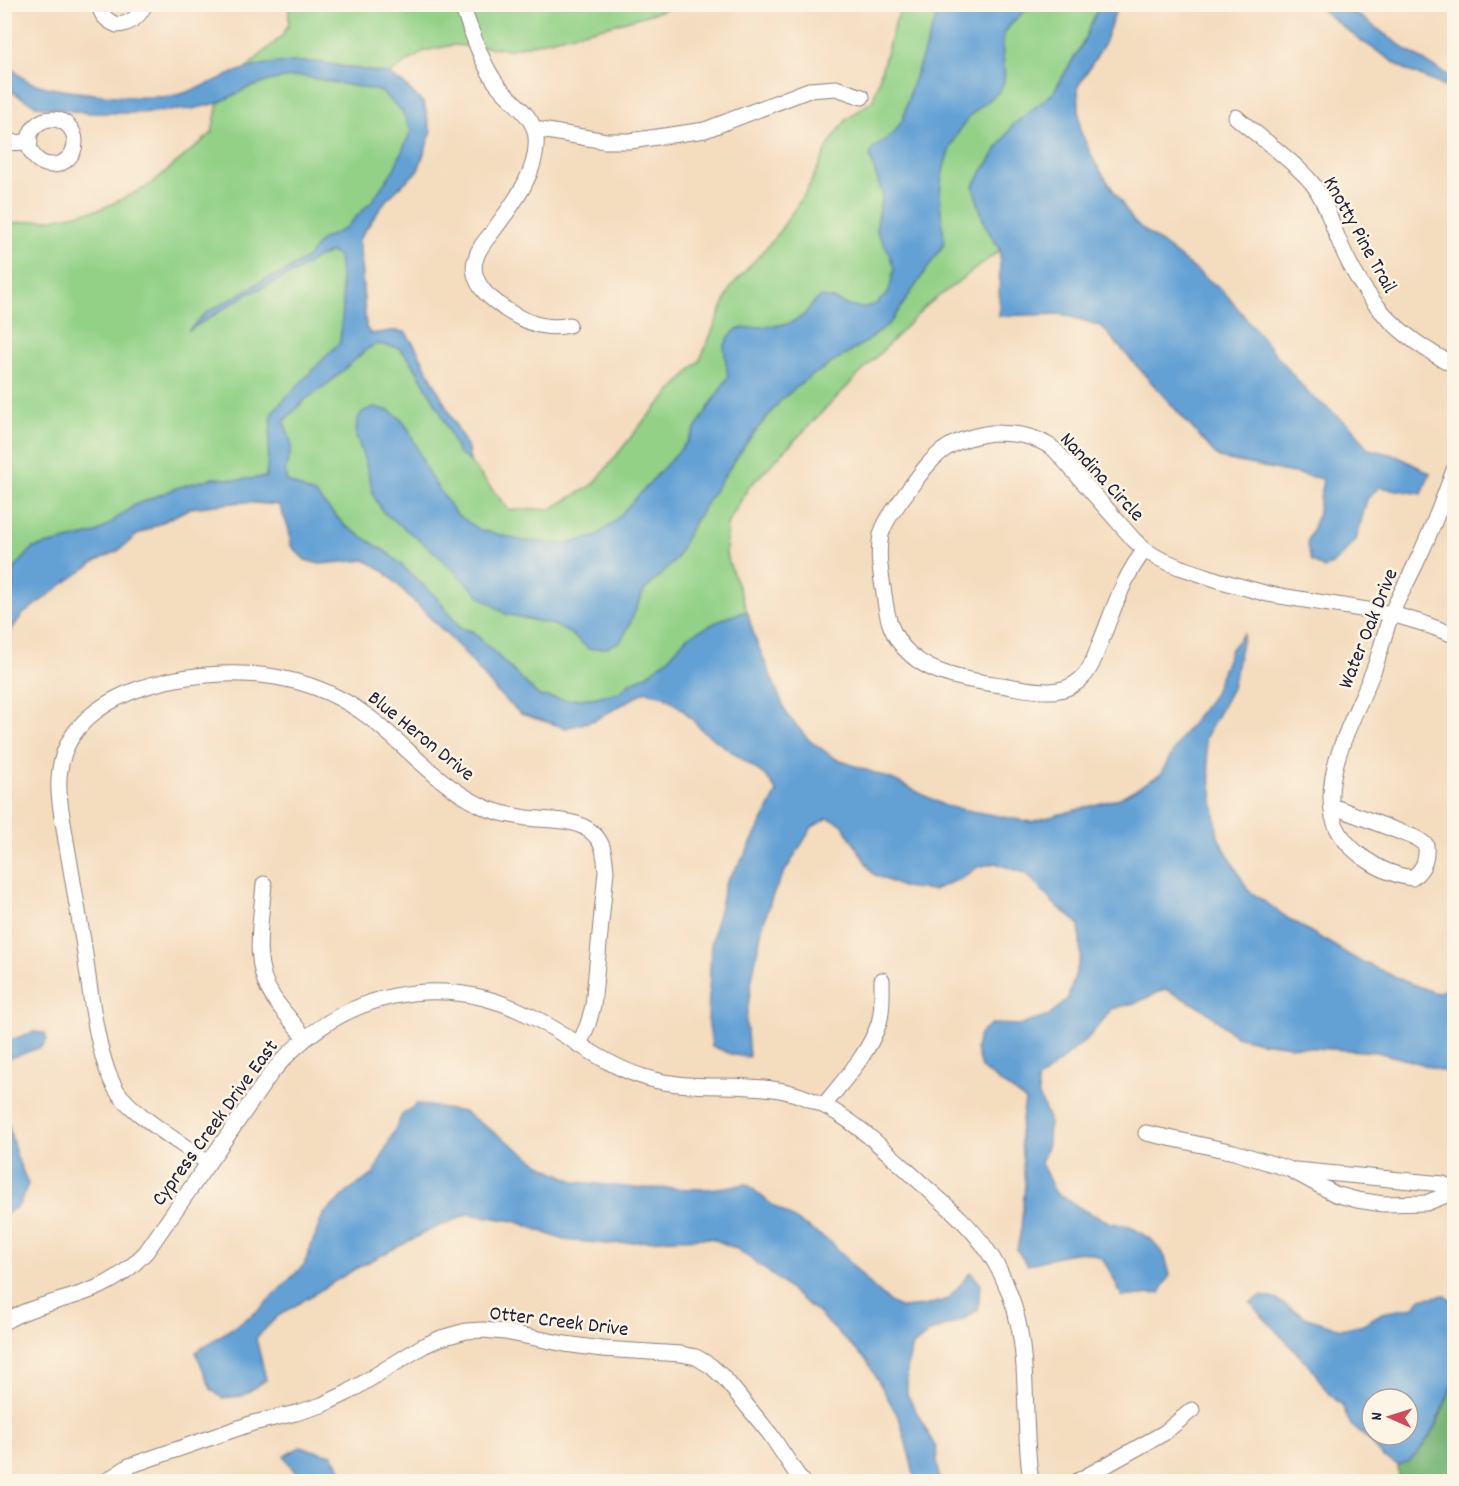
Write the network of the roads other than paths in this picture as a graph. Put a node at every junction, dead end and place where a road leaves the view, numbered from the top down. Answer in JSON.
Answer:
{"nodes":[{"id":1,"x":99,"y":4,"type":"edge"},
{"id":2,"x":145,"y":4,"type":"edge"},
{"id":3,"x":461,"y":4,"type":"edge"},
{"id":4,"x":862,"y":97,"type":"dead end"},
{"id":5,"x":1236,"y":117,"type":"dead end"},
{"id":6,"x":535,"y":129,"type":"junction"},
{"id":7,"x":30,"y":142,"type":"dead end"},
{"id":8,"x":4,"y":143,"type":"edge"},
{"id":9,"x":569,"y":325,"type":"dead end"},
{"id":10,"x":1455,"y":365,"type":"edge"},
{"id":11,"x":1455,"y":470,"type":"edge"},
{"id":12,"x":1145,"y":550,"type":"junction"},
{"id":13,"x":1392,"y":614,"type":"junction"},
{"id":14,"x":1455,"y":635,"type":"edge"},
{"id":15,"x":1332,"y":806,"type":"junction"},
{"id":16,"x":264,"y":884,"type":"dead end"},
{"id":17,"x":882,"y":980,"type":"dead end"},
{"id":18,"x":305,"y":1038,"type":"junction"},
{"id":19,"x":579,"y":1045,"type":"junction"},
{"id":20,"x":824,"y":1105,"type":"junction"},
{"id":21,"x":1146,"y":1133,"type":"dead end"},
{"id":22,"x":208,"y":1163,"type":"junction"},
{"id":23,"x":1288,"y":1169,"type":"junction"},
{"id":24,"x":1455,"y":1190,"type":"edge"},
{"id":25,"x":4,"y":1322,"type":"edge"},
{"id":26,"x":1192,"y":1410,"type":"dead end"},
{"id":27,"x":105,"y":1482,"type":"edge"},
{"id":28,"x":802,"y":1482,"type":"edge"},
{"id":29,"x":1031,"y":1482,"type":"edge"},
{"id":30,"x":1076,"y":1482,"type":"edge"}],
"edges":[{"from":1,"to":2,"type":"street"},
{"from":3,"to":6,"type":"street"},
{"from":4,"to":6,"type":"street"},
{"from":5,"to":10,"type":"street","name":"Knotty Pine Trail"},
{"from":6,"to":9,"type":"street"},
{"from":7,"to":8,"type":"street"},
{"from":11,"to":13,"type":"street","name":"Water Oak Drive"},
{"from":12,"to":12,"type":"street","name":"Nandina Circle"},
{"from":12,"to":13,"type":"street","name":"Nandina Circle"},
{"from":13,"to":14,"type":"street","name":"Nandina Circle"},
{"from":13,"to":15,"type":"street","name":"Water Oak Drive"},
{"from":15,"to":15,"type":"street","name":"Water Oak Drive"},
{"from":16,"to":18,"type":"street"},
{"from":17,"to":20,"type":"street"},
{"from":18,"to":19,"type":"street","name":"Cypress Creek Drive East"},
{"from":18,"to":22,"type":"street","name":"Cypress Creek Drive East"},
{"from":19,"to":20,"type":"street","name":"Cypress Creek Drive East"},
{"from":19,"to":22,"type":"street","name":"Blue Heron Drive"},
{"from":20,"to":29,"type":"street","name":"Cypress Creek Drive East"},
{"from":21,"to":23,"type":"street"},
{"from":22,"to":25,"type":"street","name":"Cypress Creek Drive East"},
{"from":23,"to":24,"type":"street"},
{"from":23,"to":24,"type":"street"},
{"from":26,"to":30,"type":"street"},
{"from":27,"to":28,"type":"street","name":"Otter Creek Drive"}]}
